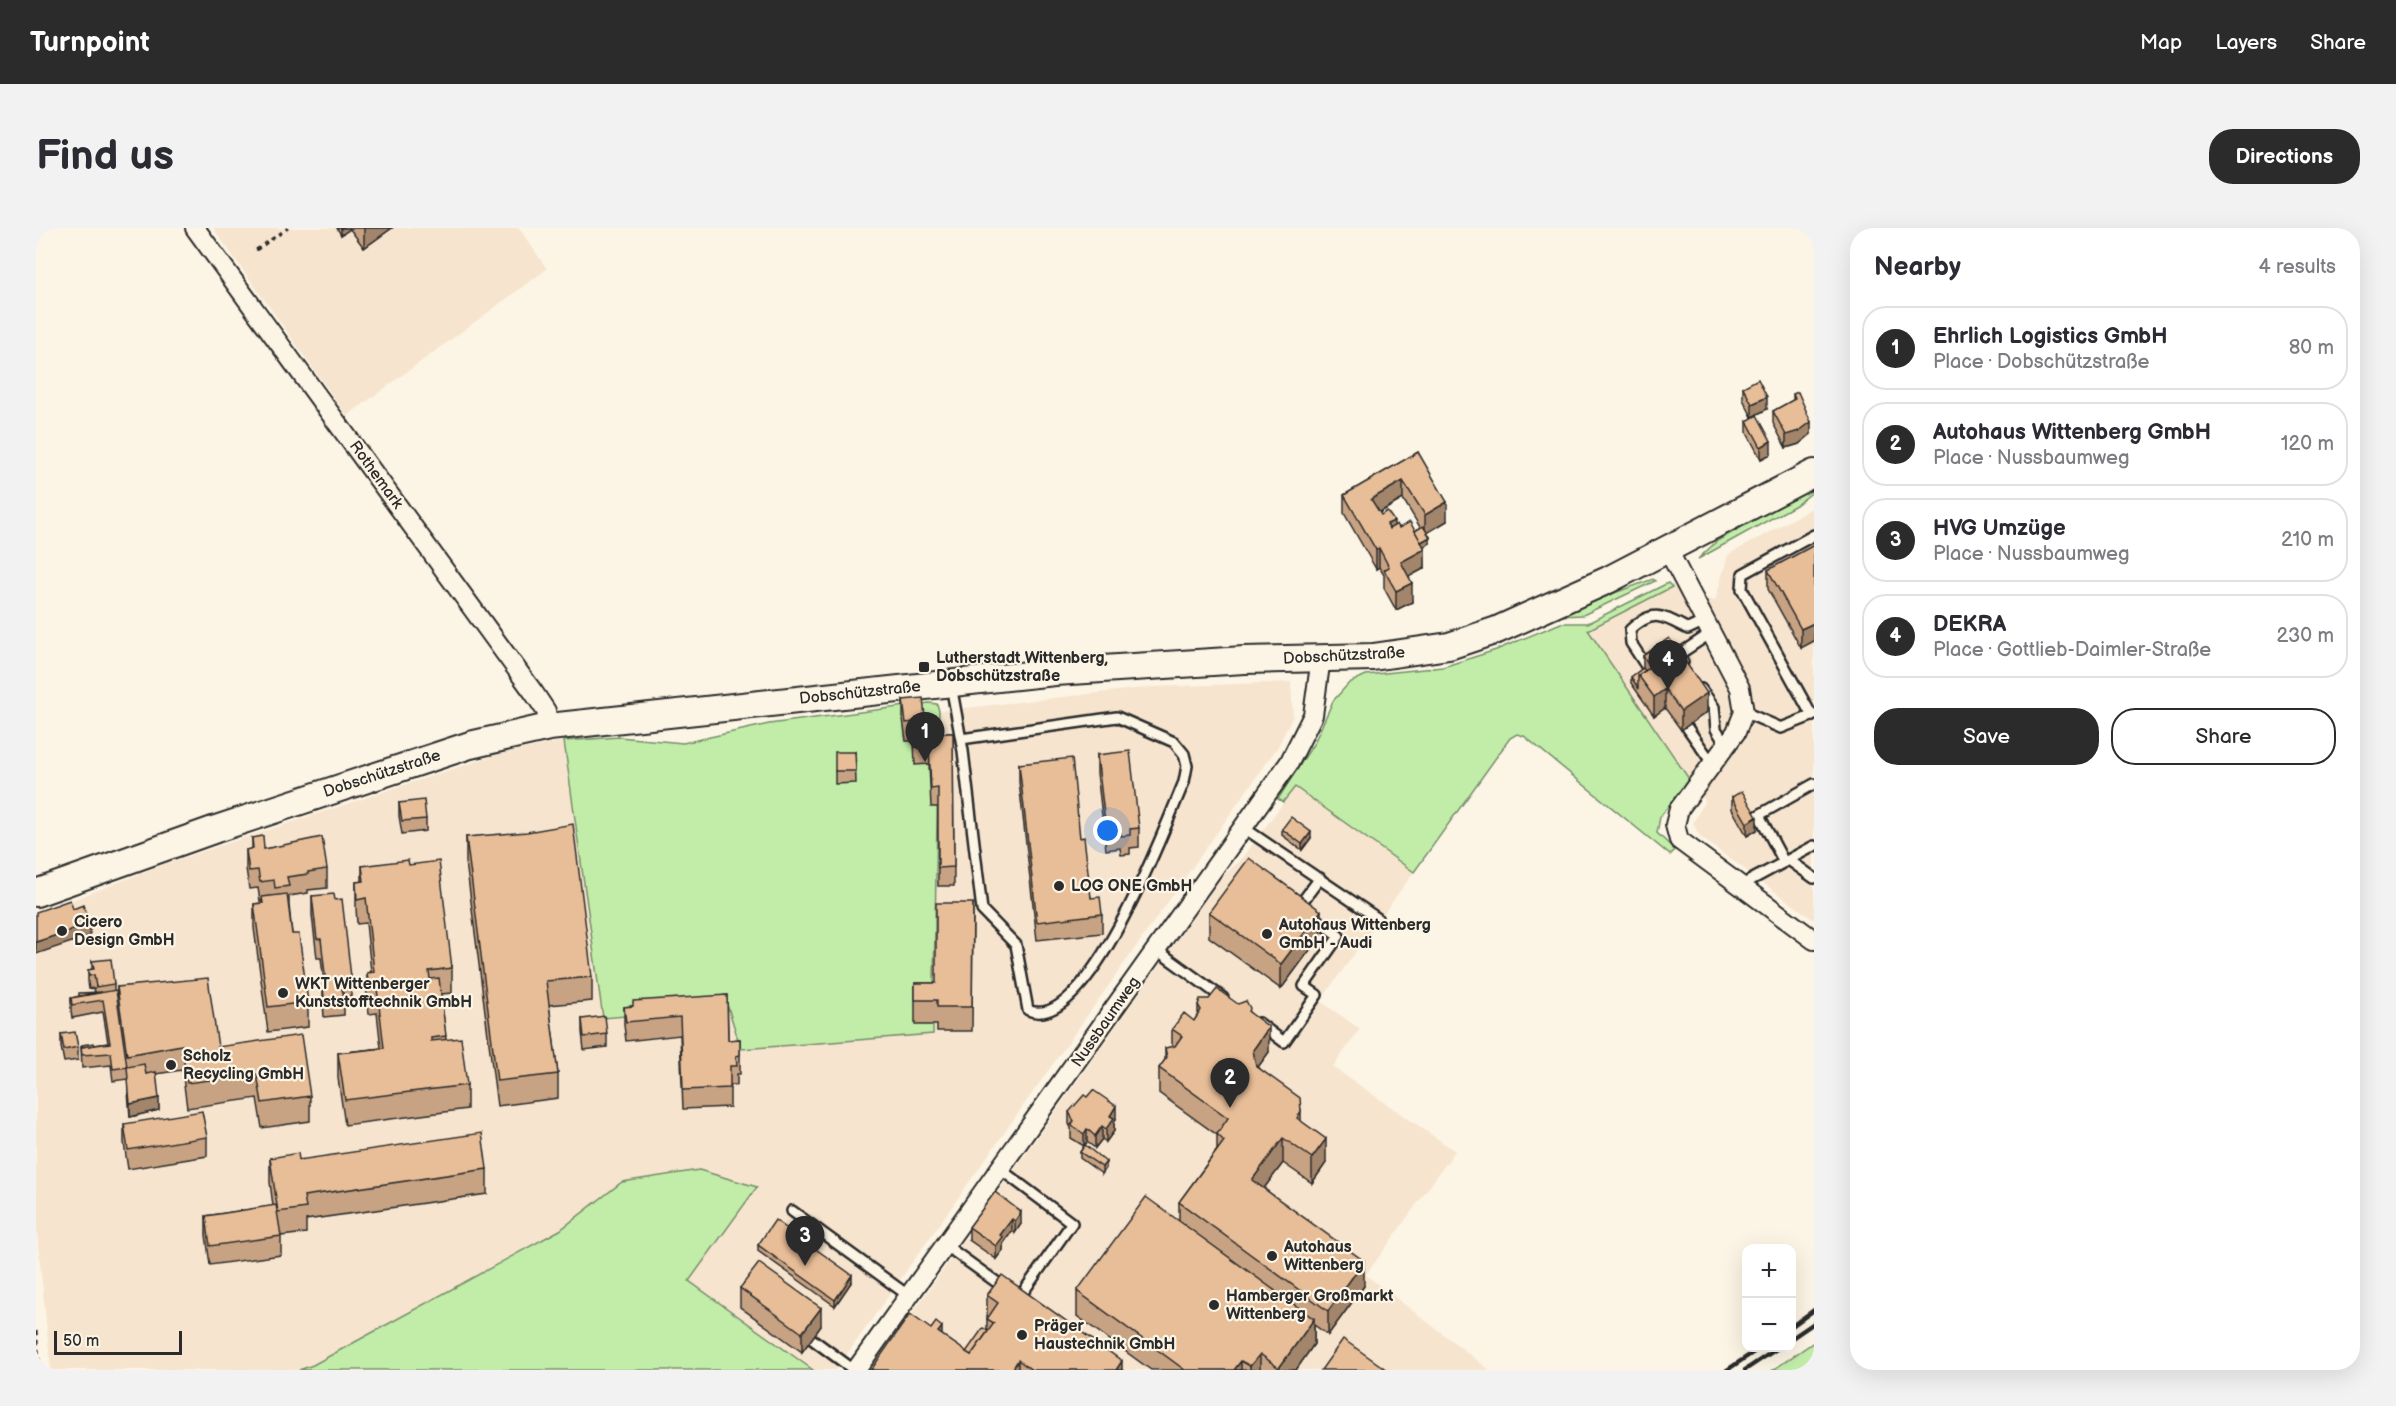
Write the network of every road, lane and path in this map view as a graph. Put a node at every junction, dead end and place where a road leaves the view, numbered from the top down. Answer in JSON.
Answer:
{"nodes":[{"id":1,"x":195,"y":228,"type":"edge"},
{"id":2,"x":288,"y":228,"type":"edge"},
{"id":3,"x":256,"y":250,"type":"dead end"},
{"id":4,"x":1814,"y":473,"type":"edge"},
{"id":5,"x":1814,"y":535,"type":"edge"},
{"id":6,"x":1668,"y":550,"type":"junction"},
{"id":7,"x":1708,"y":627,"type":"junction"},
{"id":8,"x":1321,"y":658,"type":"junction"},
{"id":9,"x":1649,"y":670,"type":"edge"},
{"id":10,"x":1690,"y":672,"type":"edge"},
{"id":11,"x":1696,"y":681,"type":"edge"},
{"id":12,"x":951,"y":683,"type":"junction"},
{"id":13,"x":1744,"y":712,"type":"junction"},
{"id":14,"x":1813,"y":716,"type":"edge"},
{"id":15,"x":1686,"y":726,"type":"dead end"},
{"id":16,"x":549,"y":727,"type":"junction"},
{"id":17,"x":961,"y":739,"type":"junction"},
{"id":18,"x":1726,"y":745,"type":"junction"},
{"id":19,"x":1712,"y":763,"type":"junction"},
{"id":20,"x":1814,"y":784,"type":"edge"},
{"id":21,"x":1244,"y":828,"type":"junction"},
{"id":22,"x":1814,"y":846,"type":"edge"},
{"id":23,"x":1786,"y":861,"type":"junction"},
{"id":24,"x":1320,"y":878,"type":"junction"},
{"id":25,"x":1814,"y":878,"type":"edge"},
{"id":26,"x":1740,"y":886,"type":"junction"},
{"id":27,"x":36,"y":893,"type":"edge"},
{"id":28,"x":1377,"y":918,"type":"dead end"},
{"id":29,"x":1814,"y":940,"type":"edge"},
{"id":30,"x":1157,"y":950,"type":"junction"},
{"id":31,"x":1234,"y":1005,"type":"edge"},
{"id":32,"x":1253,"y":1019,"type":"edge"},
{"id":33,"x":1000,"y":1169,"type":"junction"},
{"id":34,"x":792,"y":1212,"type":"dead end"},
{"id":35,"x":945,"y":1245,"type":"junction"},
{"id":36,"x":909,"y":1296,"type":"junction"},
{"id":37,"x":1018,"y":1298,"type":"junction"},
{"id":38,"x":1028,"y":1305,"type":"edge"},
{"id":39,"x":36,"y":1331,"type":"edge"},
{"id":40,"x":812,"y":1339,"type":"dead end"},
{"id":41,"x":40,"y":1370,"type":"edge"},
{"id":42,"x":855,"y":1370,"type":"edge"}],
"edges":[{"from":1,"to":16,"type":"street","name":"Rothemark"},
{"from":2,"to":3,"type":"path"},
{"from":4,"to":6,"type":"street","name":"Dobschützstraße"},
{"from":5,"to":14,"type":"lane"},
{"from":6,"to":7,"type":"street"},
{"from":6,"to":8,"type":"street","name":"Dobschützstraße"},
{"from":7,"to":9,"type":"lane"},
{"from":7,"to":10,"type":"lane"},
{"from":7,"to":13,"type":"street"},
{"from":8,"to":12,"type":"street","name":"Dobschützstraße"},
{"from":8,"to":21,"type":"street","name":"Nussbaumweg"},
{"from":11,"to":18,"type":"lane"},
{"from":12,"to":16,"type":"street","name":"Dobschützstraße"},
{"from":12,"to":17,"type":"lane"},
{"from":13,"to":14,"type":"lane"},
{"from":13,"to":18,"type":"street"},
{"from":15,"to":19,"type":"lane"},
{"from":16,"to":27,"type":"street","name":"Dobschützstraße"},
{"from":17,"to":17,"type":"lane"},
{"from":18,"to":19,"type":"street"},
{"from":19,"to":26,"type":"street"},
{"from":20,"to":23,"type":"lane"},
{"from":21,"to":24,"type":"lane"},
{"from":21,"to":30,"type":"street","name":"Nussbaumweg"},
{"from":22,"to":23,"type":"lane"},
{"from":23,"to":25,"type":"lane"},
{"from":23,"to":26,"type":"lane"},
{"from":24,"to":28,"type":"lane"},
{"from":24,"to":32,"type":"lane"},
{"from":26,"to":29,"type":"street"},
{"from":30,"to":31,"type":"lane"},
{"from":30,"to":33,"type":"street","name":"Nussbaumweg"},
{"from":33,"to":35,"type":"street","name":"Nussbaumweg"},
{"from":33,"to":37,"type":"lane"},
{"from":34,"to":36,"type":"lane"},
{"from":35,"to":36,"type":"street","name":"Nussbaumweg"},
{"from":35,"to":37,"type":"lane"},
{"from":36,"to":42,"type":"street","name":"Nussbaumweg"},
{"from":37,"to":38,"type":"lane"},
{"from":39,"to":41,"type":"path"},
{"from":40,"to":42,"type":"lane"}]}
